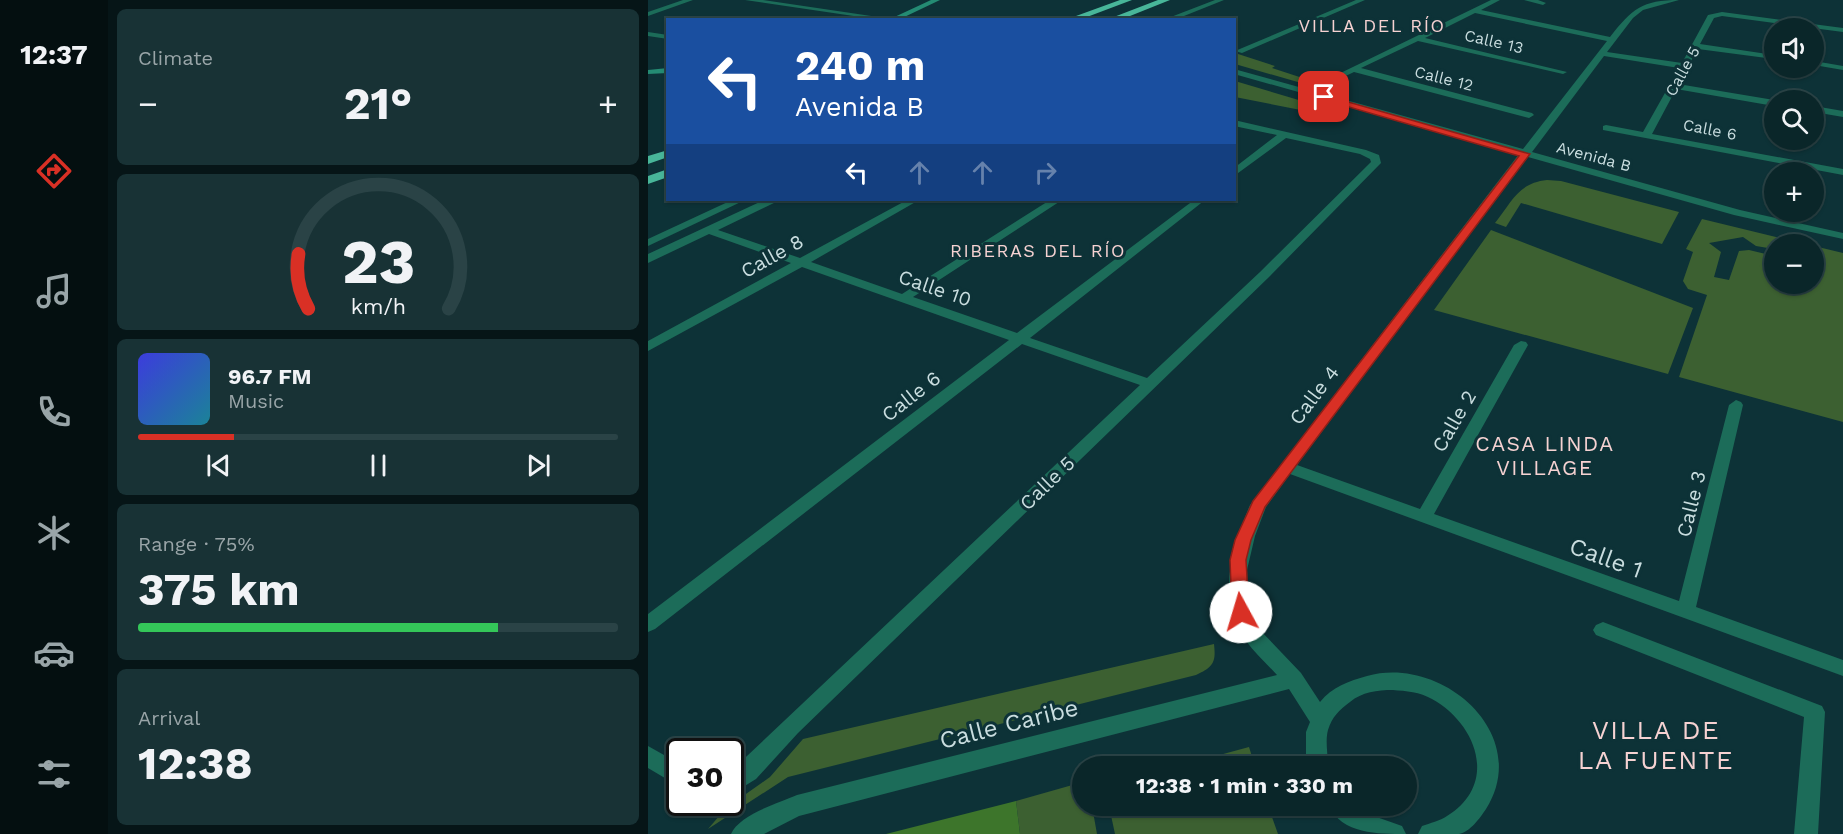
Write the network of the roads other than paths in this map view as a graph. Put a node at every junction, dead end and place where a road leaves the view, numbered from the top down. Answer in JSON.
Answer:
{"nodes":[{"id":1,"x":690,"y":0,"type":"edge"},
{"id":2,"x":748,"y":0,"type":"edge"},
{"id":3,"x":938,"y":0,"type":"edge"},
{"id":4,"x":1107,"y":0,"type":"edge"},
{"id":5,"x":1128,"y":0,"type":"edge"},
{"id":6,"x":1166,"y":0,"type":"edge"},
{"id":7,"x":1221,"y":0,"type":"edge"},
{"id":8,"x":1362,"y":0,"type":"edge"},
{"id":9,"x":1497,"y":0,"type":"edge"},
{"id":10,"x":1527,"y":0,"type":"edge"},
{"id":11,"x":1676,"y":0,"type":"edge"},
{"id":12,"x":1543,"y":3,"type":"dead end"},
{"id":13,"x":1474,"y":11,"type":"junction"},
{"id":14,"x":648,"y":14,"type":"edge"},
{"id":15,"x":874,"y":17,"type":"dead end"},
{"id":16,"x":896,"y":18,"type":"edge"},
{"id":17,"x":1067,"y":18,"type":"edge"},
{"id":18,"x":1075,"y":18,"type":"edge"},
{"id":19,"x":1116,"y":18,"type":"edge"},
{"id":20,"x":1172,"y":18,"type":"edge"},
{"id":21,"x":1843,"y":30,"type":"edge"},
{"id":22,"x":648,"y":34,"type":"edge"},
{"id":23,"x":666,"y":37,"type":"edge"},
{"id":24,"x":1417,"y":38,"type":"junction"},
{"id":25,"x":1611,"y":40,"type":"junction"},
{"id":26,"x":1696,"y":46,"type":"junction"},
{"id":27,"x":1239,"y":51,"type":"dead end"},
{"id":28,"x":1601,"y":53,"type":"junction"},
{"id":29,"x":1764,"y":56,"type":"edge"},
{"id":30,"x":1824,"y":65,"type":"edge"},
{"id":31,"x":1684,"y":66,"type":"junction"},
{"id":32,"x":1843,"y":68,"type":"edge"},
{"id":33,"x":1353,"y":69,"type":"junction"},
{"id":34,"x":666,"y":70,"type":"edge"},
{"id":35,"x":648,"y":72,"type":"edge"},
{"id":36,"x":1236,"y":72,"type":"edge"},
{"id":37,"x":1563,"y":72,"type":"dead end"},
{"id":38,"x":1326,"y":82,"type":"dead end"},
{"id":39,"x":1674,"y":86,"type":"junction"},
{"id":40,"x":1764,"y":100,"type":"edge"},
{"id":41,"x":1824,"y":111,"type":"edge"},
{"id":42,"x":1843,"y":114,"type":"edge"},
{"id":43,"x":1529,"y":115,"type":"dead end"},
{"id":44,"x":1236,"y":123,"type":"edge"},
{"id":45,"x":1606,"y":128,"type":"dead end"},
{"id":46,"x":1286,"y":133,"type":"junction"},
{"id":47,"x":1646,"y":135,"type":"junction"},
{"id":48,"x":666,"y":154,"type":"edge"},
{"id":49,"x":1525,"y":154,"type":"junction"},
{"id":50,"x":648,"y":160,"type":"edge"},
{"id":51,"x":1236,"y":170,"type":"edge"},
{"id":52,"x":1843,"y":172,"type":"edge"},
{"id":53,"x":666,"y":174,"type":"edge"},
{"id":54,"x":648,"y":180,"type":"edge"},
{"id":55,"x":738,"y":201,"type":"edge"},
{"id":56,"x":770,"y":201,"type":"edge"},
{"id":57,"x":912,"y":201,"type":"edge"},
{"id":58,"x":1055,"y":201,"type":"edge"},
{"id":59,"x":1199,"y":201,"type":"edge"},
{"id":60,"x":708,"y":230,"type":"junction"},
{"id":61,"x":1843,"y":236,"type":"edge"},
{"id":62,"x":648,"y":243,"type":"edge"},
{"id":63,"x":648,"y":259,"type":"edge"},
{"id":64,"x":801,"y":262,"type":"junction"},
{"id":65,"x":904,"y":298,"type":"junction"},
{"id":66,"x":1021,"y":338,"type":"junction"},
{"id":67,"x":1521,"y":345,"type":"dead end"},
{"id":68,"x":648,"y":347,"type":"edge"},
{"id":69,"x":1150,"y":384,"type":"junction"},
{"id":70,"x":1736,"y":405,"type":"dead end"},
{"id":71,"x":1286,"y":467,"type":"junction"},
{"id":72,"x":1423,"y":518,"type":"junction"},
{"id":73,"x":1686,"y":612,"type":"junction"},
{"id":74,"x":648,"y":624,"type":"edge"},
{"id":75,"x":1603,"y":630,"type":"dead end"},
{"id":76,"x":1843,"y":668,"type":"edge"},
{"id":77,"x":1294,"y":680,"type":"junction"},
{"id":78,"x":1321,"y":721,"type":"junction"},
{"id":79,"x":648,"y":756,"type":"edge"},
{"id":80,"x":1316,"y":756,"type":"edge"},
{"id":81,"x":666,"y":768,"type":"edge"},
{"id":82,"x":744,"y":775,"type":"edge"},
{"id":83,"x":1354,"y":816,"type":"edge"},
{"id":84,"x":1446,"y":832,"type":"edge"},
{"id":85,"x":743,"y":834,"type":"edge"},
{"id":86,"x":1394,"y":834,"type":"edge"},
{"id":87,"x":1806,"y":834,"type":"edge"}],
"edges":[{"from":1,"to":14,"type":"street"},
{"from":2,"to":15,"type":"street"},
{"from":3,"to":16,"type":"street"},
{"from":4,"to":17,"type":"highway"},
{"from":5,"to":18,"type":"highway"},
{"from":6,"to":19,"type":"highway"},
{"from":7,"to":20,"type":"street"},
{"from":8,"to":27,"type":"street"},
{"from":9,"to":13,"type":"street"},
{"from":10,"to":12,"type":"street"},
{"from":11,"to":25,"type":"street"},
{"from":13,"to":24,"type":"street"},
{"from":13,"to":25,"type":"street"},
{"from":21,"to":26,"type":"street","name":"Calle 5"},
{"from":22,"to":23,"type":"street"},
{"from":24,"to":33,"type":"street"},
{"from":24,"to":37,"type":"street","name":"Calle 13"},
{"from":25,"to":28,"type":"street"},
{"from":26,"to":29,"type":"street"},
{"from":26,"to":31,"type":"street","name":"Calle 5"},
{"from":28,"to":31,"type":"street"},
{"from":28,"to":49,"type":"street"},
{"from":30,"to":32,"type":"street"},
{"from":31,"to":39,"type":"street","name":"Calle 5"},
{"from":33,"to":38,"type":"street"},
{"from":33,"to":43,"type":"street","name":"Calle 12"},
{"from":34,"to":35,"type":"street"},
{"from":36,"to":49,"type":"street","name":"Avenida B"},
{"from":39,"to":40,"type":"street"},
{"from":39,"to":47,"type":"street","name":"Calle 5"},
{"from":41,"to":42,"type":"street"},
{"from":44,"to":46,"type":"street"},
{"from":45,"to":47,"type":"street","name":"Calle 6"},
{"from":46,"to":51,"type":"street"},
{"from":46,"to":69,"type":"street","name":"Calle 5"},
{"from":47,"to":52,"type":"street","name":"Calle 6"},
{"from":48,"to":50,"type":"highway"},
{"from":49,"to":61,"type":"street","name":"Avenida B"},
{"from":49,"to":71,"type":"street","name":"Calle 4"},
{"from":53,"to":54,"type":"highway"},
{"from":55,"to":62,"type":"street"},
{"from":56,"to":60,"type":"street"},
{"from":57,"to":64,"type":"street","name":"Calle 8"},
{"from":58,"to":65,"type":"street"},
{"from":59,"to":66,"type":"street","name":"Calle 6"},
{"from":60,"to":63,"type":"street"},
{"from":60,"to":64,"type":"street","name":"Calle 10"},
{"from":64,"to":65,"type":"street","name":"Calle 10"},
{"from":64,"to":68,"type":"street","name":"Calle 8"},
{"from":65,"to":66,"type":"street","name":"Calle 10"},
{"from":66,"to":69,"type":"street","name":"Calle 10"},
{"from":66,"to":74,"type":"street","name":"Calle 6"},
{"from":67,"to":72,"type":"street","name":"Calle 2"},
{"from":69,"to":82,"type":"street","name":"Calle 5"},
{"from":70,"to":73,"type":"street","name":"Calle 3"},
{"from":71,"to":72,"type":"street","name":"Calle 1"},
{"from":71,"to":77,"type":"street","name":"Calle 4"},
{"from":72,"to":73,"type":"street","name":"Calle 1"},
{"from":73,"to":76,"type":"street","name":"Calle 1"},
{"from":75,"to":87,"type":"street"},
{"from":77,"to":78,"type":"street","name":"Calle 4"},
{"from":77,"to":85,"type":"street","name":"Calle Caribe"},
{"from":78,"to":80,"type":"street"},
{"from":78,"to":84,"type":"street"},
{"from":79,"to":81,"type":"street"},
{"from":83,"to":86,"type":"street"}]}
